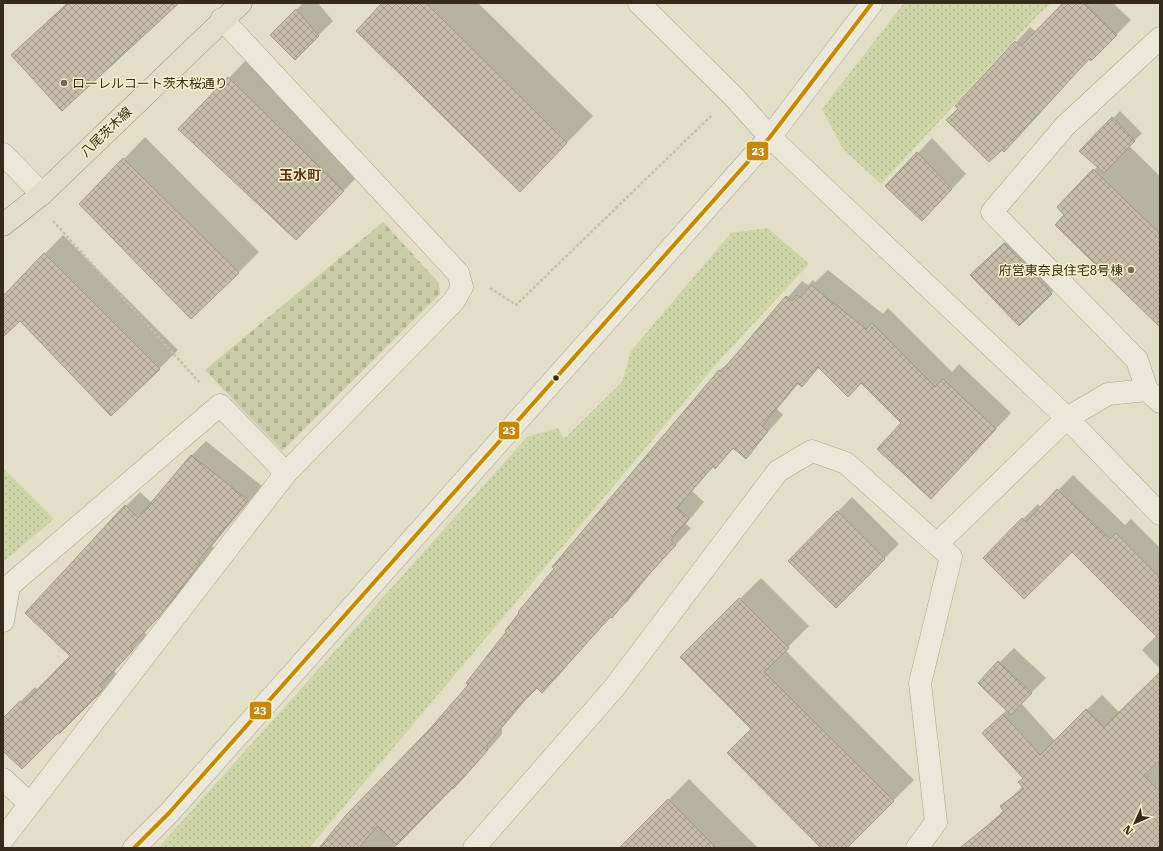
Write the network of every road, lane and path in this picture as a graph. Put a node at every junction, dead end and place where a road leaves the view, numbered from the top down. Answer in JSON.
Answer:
{"nodes":[{"id":1,"x":241,"y":3,"type":"edge"},
{"id":2,"x":640,"y":3,"type":"edge"},
{"id":3,"x":872,"y":3,"type":"edge"},
{"id":4,"x":222,"y":19,"type":"junction"},
{"id":5,"x":1160,"y":38,"type":"edge"},
{"id":6,"x":734,"y":96,"type":"junction"},
{"id":7,"x":770,"y":137,"type":"junction"},
{"id":8,"x":3,"y":154,"type":"edge"},
{"id":9,"x":42,"y":194,"type":"junction"},
{"id":10,"x":3,"y":225,"type":"edge"},
{"id":11,"x":485,"y":284,"type":"dead end"},
{"id":12,"x":1153,"y":396,"type":"edge"},
{"id":13,"x":220,"y":405,"type":"junction"},
{"id":14,"x":1067,"y":418,"type":"junction"},
{"id":15,"x":286,"y":473,"type":"junction"},
{"id":16,"x":1160,"y":514,"type":"edge"},
{"id":17,"x":937,"y":544,"type":"junction"},
{"id":18,"x":6,"y":586,"type":"edge"},
{"id":19,"x":3,"y":621,"type":"edge"},
{"id":20,"x":3,"y":778,"type":"edge"},
{"id":21,"x":30,"y":804,"type":"junction"},
{"id":22,"x":3,"y":839,"type":"edge"},
{"id":23,"x":134,"y":848,"type":"edge"},
{"id":24,"x":474,"y":848,"type":"edge"},
{"id":25,"x":917,"y":848,"type":"edge"}],
"edges":[{"from":1,"to":4,"type":"main road","name":"八尾茨木線"},
{"from":2,"to":6,"type":"street"},
{"from":3,"to":7,"type":"street"},
{"from":4,"to":9,"type":"main road","name":"八尾茨木線"},
{"from":4,"to":15,"type":"street"},
{"from":5,"to":12,"type":"street"},
{"from":6,"to":7,"type":"street"},
{"from":6,"to":11,"type":"path"},
{"from":7,"to":14,"type":"street"},
{"from":7,"to":23,"type":"street"},
{"from":8,"to":9,"type":"street"},
{"from":9,"to":10,"type":"main road","name":"八尾茨木線"},
{"from":9,"to":13,"type":"path"},
{"from":12,"to":14,"type":"street"},
{"from":13,"to":15,"type":"street"},
{"from":13,"to":18,"type":"street"},
{"from":14,"to":16,"type":"street"},
{"from":14,"to":17,"type":"street"},
{"from":15,"to":21,"type":"street"},
{"from":17,"to":24,"type":"street"},
{"from":17,"to":25,"type":"street"},
{"from":18,"to":19,"type":"street"},
{"from":20,"to":21,"type":"street"},
{"from":21,"to":22,"type":"street"}]}
